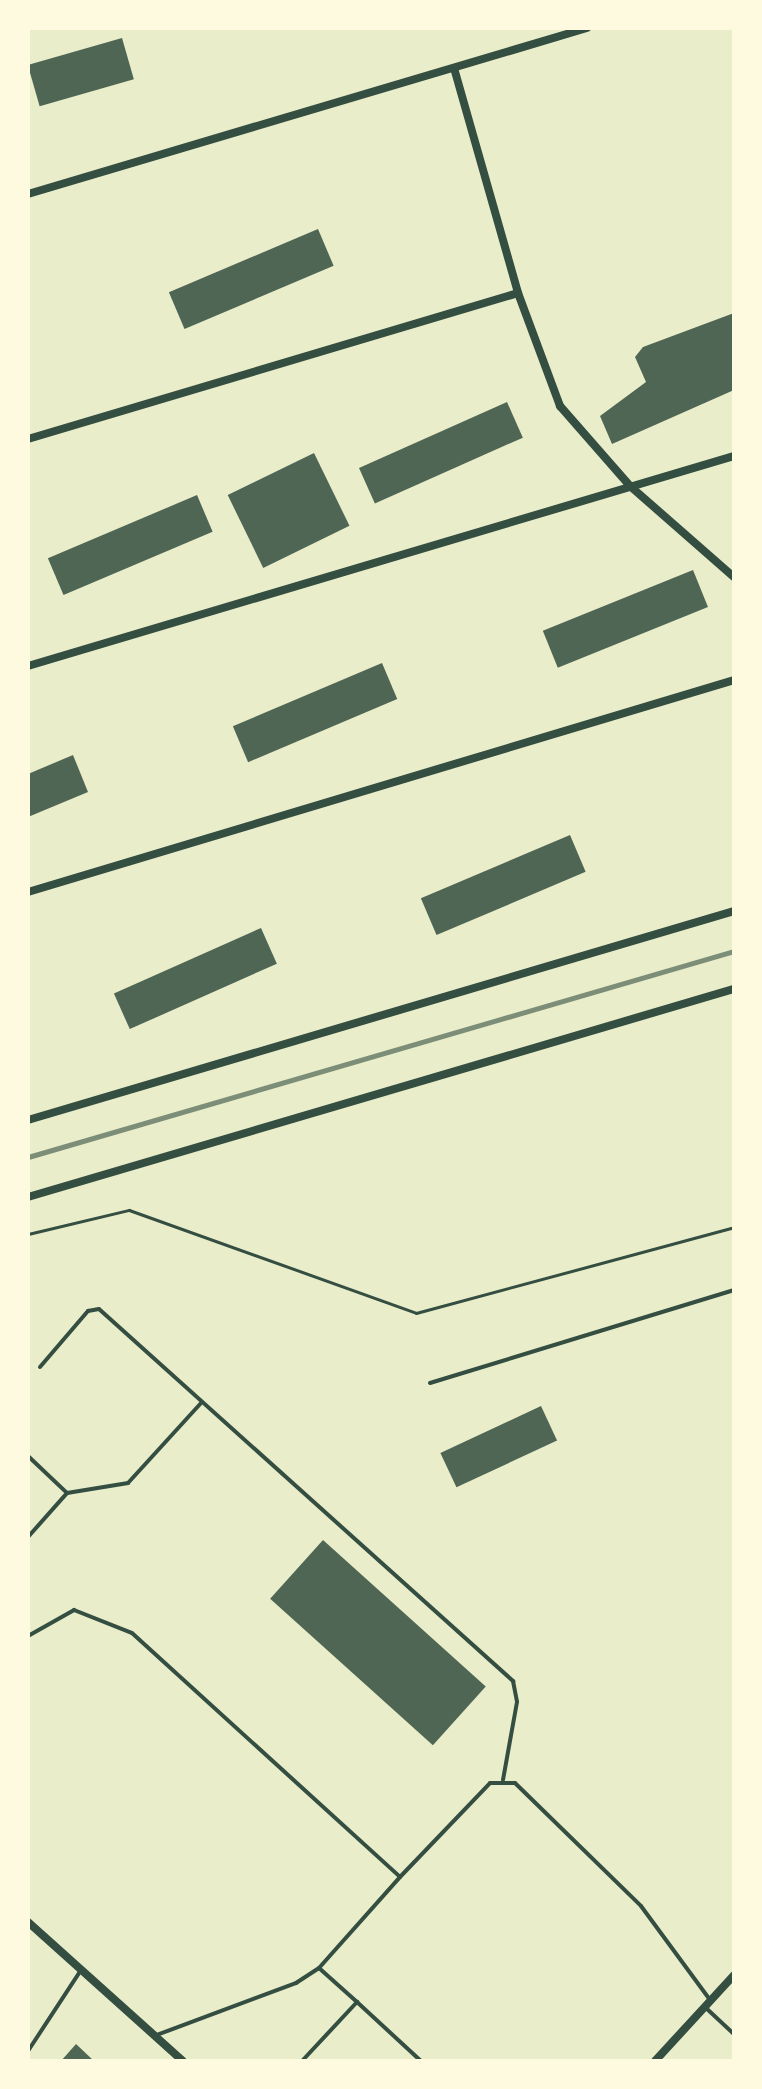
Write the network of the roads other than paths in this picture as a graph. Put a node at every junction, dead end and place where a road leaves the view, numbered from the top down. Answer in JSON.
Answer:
{"nodes":[{"id":1,"x":587,"y":28,"type":"edge"},
{"id":2,"x":454,"y":68,"type":"junction"},
{"id":3,"x":28,"y":194,"type":"edge"},
{"id":4,"x":518,"y":293,"type":"junction"},
{"id":5,"x":28,"y":439,"type":"edge"},
{"id":6,"x":734,"y":456,"type":"edge"},
{"id":7,"x":630,"y":486,"type":"junction"},
{"id":8,"x":734,"y":577,"type":"edge"},
{"id":9,"x":28,"y":666,"type":"edge"},
{"id":10,"x":734,"y":680,"type":"edge"},
{"id":11,"x":28,"y":892,"type":"edge"},
{"id":12,"x":734,"y":911,"type":"edge"},
{"id":13,"x":733,"y":992,"type":"edge"},
{"id":14,"x":28,"y":1120,"type":"edge"},
{"id":15,"x":28,"y":1197,"type":"edge"},
{"id":16,"x":734,"y":1290,"type":"edge"},
{"id":17,"x":40,"y":1367,"type":"dead end"},
{"id":18,"x":430,"y":1383,"type":"dead end"},
{"id":19,"x":201,"y":1403,"type":"junction"},
{"id":20,"x":28,"y":1456,"type":"edge"},
{"id":21,"x":67,"y":1493,"type":"junction"},
{"id":22,"x":28,"y":1537,"type":"edge"},
{"id":23,"x":28,"y":1636,"type":"edge"},
{"id":24,"x":503,"y":1780,"type":"junction"},
{"id":25,"x":400,"y":1877,"type":"junction"},
{"id":26,"x":28,"y":1922,"type":"edge"},
{"id":27,"x":319,"y":1968,"type":"junction"},
{"id":28,"x":81,"y":1970,"type":"junction"},
{"id":29,"x":734,"y":1975,"type":"edge"},
{"id":30,"x":357,"y":2002,"type":"junction"},
{"id":31,"x":707,"y":2003,"type":"junction"},
{"id":32,"x":734,"y":2034,"type":"edge"},
{"id":33,"x":154,"y":2036,"type":"junction"},
{"id":34,"x":28,"y":2051,"type":"edge"},
{"id":35,"x":183,"y":2061,"type":"edge"},
{"id":36,"x":302,"y":2061,"type":"edge"},
{"id":37,"x":421,"y":2061,"type":"edge"},
{"id":38,"x":655,"y":2061,"type":"edge"}],
"edges":[{"from":1,"to":2,"type":"street"},
{"from":2,"to":3,"type":"street"},
{"from":2,"to":4,"type":"street"},
{"from":4,"to":5,"type":"street"},
{"from":4,"to":7,"type":"street"},
{"from":6,"to":7,"type":"street"},
{"from":7,"to":8,"type":"street"},
{"from":7,"to":9,"type":"street"},
{"from":10,"to":11,"type":"street"},
{"from":12,"to":14,"type":"street"},
{"from":13,"to":15,"type":"street"},
{"from":16,"to":18,"type":"lane"},
{"from":17,"to":19,"type":"lane"},
{"from":19,"to":21,"type":"lane"},
{"from":19,"to":24,"type":"lane"},
{"from":20,"to":21,"type":"lane"},
{"from":21,"to":22,"type":"lane"},
{"from":23,"to":25,"type":"lane"},
{"from":24,"to":25,"type":"lane"},
{"from":24,"to":31,"type":"lane"},
{"from":25,"to":27,"type":"lane"},
{"from":26,"to":28,"type":"street"},
{"from":27,"to":30,"type":"lane"},
{"from":27,"to":33,"type":"lane"},
{"from":28,"to":33,"type":"street"},
{"from":28,"to":34,"type":"lane"},
{"from":29,"to":31,"type":"street"},
{"from":30,"to":36,"type":"lane"},
{"from":30,"to":37,"type":"lane"},
{"from":31,"to":32,"type":"lane"},
{"from":31,"to":38,"type":"street"},
{"from":33,"to":35,"type":"street"}]}
